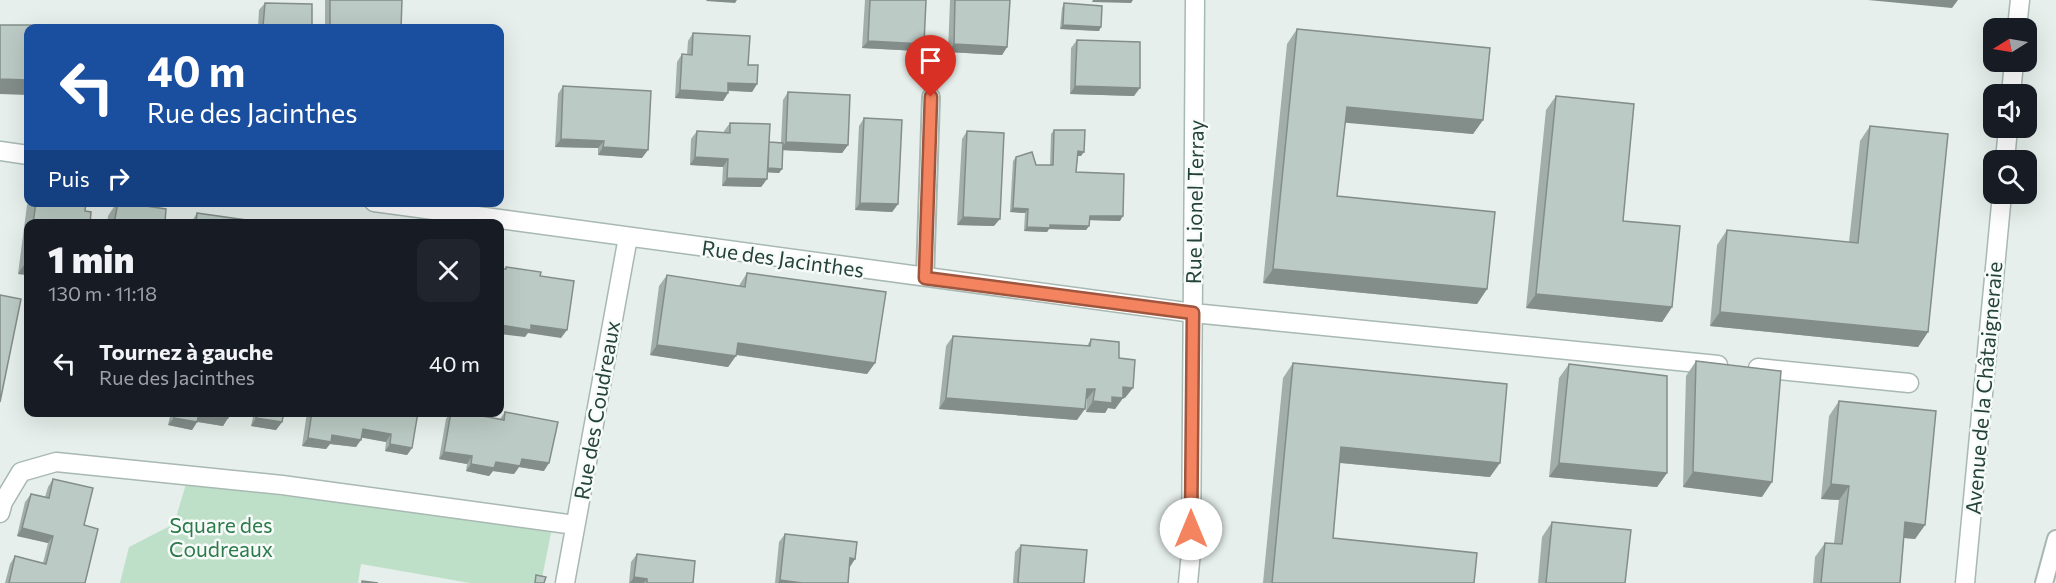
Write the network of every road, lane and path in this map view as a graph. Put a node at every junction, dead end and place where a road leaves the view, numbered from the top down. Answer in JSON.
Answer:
{"nodes":[{"id":1,"x":1196,"y":0,"type":"edge"},
{"id":2,"x":2020,"y":0,"type":"edge"},
{"id":3,"x":2018,"y":18,"type":"edge"},
{"id":4,"x":931,"y":97,"type":"dead end"},
{"id":5,"x":0,"y":151,"type":"edge"},
{"id":6,"x":24,"y":154,"type":"edge"},
{"id":7,"x":2000,"y":204,"type":"edge"},
{"id":8,"x":410,"y":207,"type":"edge"},
{"id":9,"x":497,"y":219,"type":"edge"},
{"id":10,"x":504,"y":220,"type":"edge"},
{"id":11,"x":628,"y":237,"type":"junction"},
{"id":12,"x":925,"y":278,"type":"junction"},
{"id":13,"x":1193,"y":313,"type":"junction"},
{"id":14,"x":1909,"y":383,"type":"dead end"},
{"id":15,"x":0,"y":513,"type":"edge"},
{"id":16,"x":575,"y":525,"type":"junction"},
{"id":17,"x":2056,"y":539,"type":"edge"},
{"id":18,"x":565,"y":583,"type":"edge"},
{"id":19,"x":1188,"y":583,"type":"edge"},
{"id":20,"x":1965,"y":583,"type":"edge"},
{"id":21,"x":2044,"y":583,"type":"edge"}],
"edges":[{"from":1,"to":13,"type":"street","name":"Rue Lionel Terray"},
{"from":2,"to":3,"type":"street"},
{"from":4,"to":12,"type":"lane"},
{"from":5,"to":6,"type":"street"},
{"from":7,"to":20,"type":"street","name":"Avenue de la Châtaigneraie"},
{"from":8,"to":9,"type":"street","name":"Rue des Jacinthes"},
{"from":10,"to":11,"type":"street","name":"Rue des Jacinthes"},
{"from":11,"to":12,"type":"street","name":"Rue des Jacinthes"},
{"from":11,"to":16,"type":"street","name":"Rue des Coudreaux"},
{"from":12,"to":13,"type":"street","name":"Rue des Jacinthes"},
{"from":13,"to":14,"type":"street","name":"Rue des Jacinthes"},
{"from":13,"to":19,"type":"street","name":"Rue Lionel Terray"},
{"from":15,"to":16,"type":"street"},
{"from":16,"to":18,"type":"street","name":"Rue des Coudreaux"},
{"from":17,"to":21,"type":"lane"}]}
